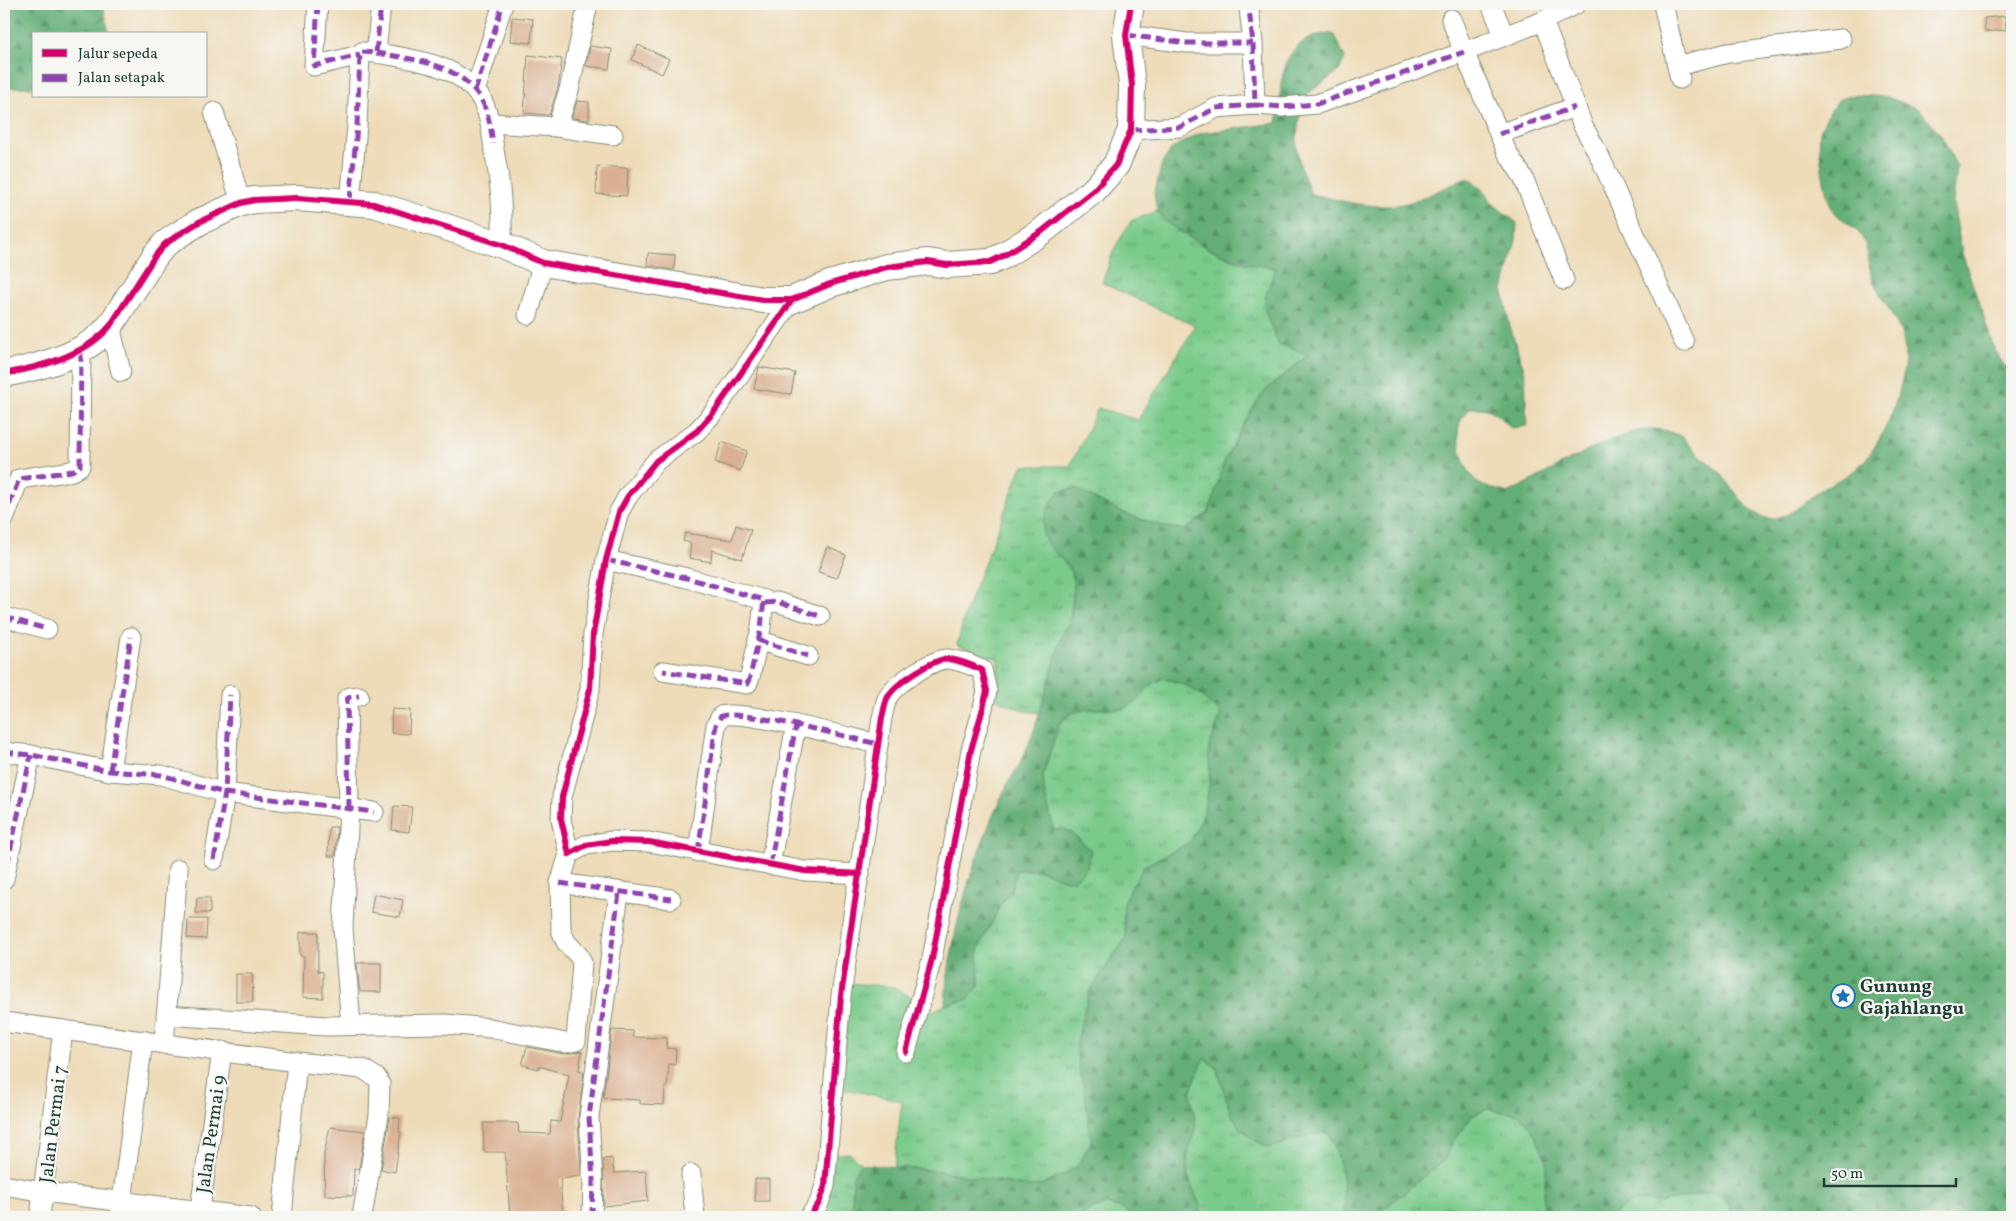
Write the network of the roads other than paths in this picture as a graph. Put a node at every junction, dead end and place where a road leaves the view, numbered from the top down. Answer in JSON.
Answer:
{"nodes":[{"id":1,"x":318,"y":4,"type":"edge"},
{"id":2,"x":381,"y":4,"type":"edge"},
{"id":3,"x":503,"y":4,"type":"edge"},
{"id":4,"x":588,"y":4,"type":"edge"},
{"id":5,"x":1131,"y":4,"type":"edge"},
{"id":6,"x":1491,"y":4,"type":"edge"},
{"id":7,"x":1576,"y":4,"type":"edge"},
{"id":8,"x":1663,"y":4,"type":"edge"},
{"id":9,"x":1248,"y":9,"type":"dead end"},
{"id":10,"x":1451,"y":19,"type":"dead end"},
{"id":11,"x":1542,"y":21,"type":"junction"},
{"id":12,"x":1126,"y":35,"type":"junction"},
{"id":13,"x":1504,"y":35,"type":"junction"},
{"id":14,"x":1841,"y":39,"type":"dead end"},
{"id":15,"x":1253,"y":43,"type":"junction"},
{"id":16,"x":1464,"y":52,"type":"junction"},
{"id":17,"x":364,"y":59,"type":"junction"},
{"id":18,"x":475,"y":90,"type":"junction"},
{"id":19,"x":1255,"y":105,"type":"junction"},
{"id":20,"x":1575,"y":107,"type":"junction"},
{"id":21,"x":214,"y":112,"type":"dead end"},
{"id":22,"x":490,"y":124,"type":"junction"},
{"id":23,"x":557,"y":127,"type":"junction"},
{"id":24,"x":1132,"y":130,"type":"junction"},
{"id":25,"x":1500,"y":134,"type":"junction"},
{"id":26,"x":613,"y":135,"type":"dead end"},
{"id":27,"x":350,"y":201,"type":"junction"},
{"id":28,"x":241,"y":203,"type":"junction"},
{"id":29,"x":502,"y":245,"type":"junction"},
{"id":30,"x":543,"y":263,"type":"junction"},
{"id":31,"x":1564,"y":280,"type":"dead end"},
{"id":32,"x":792,"y":300,"type":"junction"},
{"id":33,"x":528,"y":315,"type":"dead end"},
{"id":34,"x":110,"y":326,"type":"junction"},
{"id":35,"x":1684,"y":342,"type":"dead end"},
{"id":36,"x":81,"y":349,"type":"junction"},
{"id":37,"x":120,"y":372,"type":"dead end"},
{"id":38,"x":4,"y":374,"type":"edge"},
{"id":39,"x":4,"y":519,"type":"edge"},
{"id":40,"x":606,"y":560,"type":"junction"},
{"id":41,"x":765,"y":604,"type":"junction"},
{"id":42,"x":820,"y":616,"type":"dead end"},
{"id":43,"x":4,"y":617,"type":"edge"},
{"id":44,"x":48,"y":629,"type":"dead end"},
{"id":45,"x":131,"y":637,"type":"dead end"},
{"id":46,"x":758,"y":640,"type":"junction"},
{"id":47,"x":808,"y":656,"type":"dead end"},
{"id":48,"x":662,"y":671,"type":"dead end"},
{"id":49,"x":230,"y":695,"type":"dead end"},
{"id":50,"x":359,"y":696,"type":"dead end"},
{"id":51,"x":796,"y":725,"type":"junction"},
{"id":52,"x":878,"y":744,"type":"junction"},
{"id":53,"x":4,"y":752,"type":"edge"},
{"id":54,"x":31,"y":755,"type":"junction"},
{"id":55,"x":110,"y":772,"type":"junction"},
{"id":56,"x":225,"y":794,"type":"junction"},
{"id":57,"x":349,"y":809,"type":"junction"},
{"id":58,"x":374,"y":812,"type":"dead end"},
{"id":59,"x":698,"y":852,"type":"junction"},
{"id":60,"x":569,"y":854,"type":"junction"},
{"id":61,"x":214,"y":860,"type":"dead end"},
{"id":62,"x":770,"y":866,"type":"junction"},
{"id":63,"x":178,"y":869,"type":"dead end"},
{"id":64,"x":860,"y":874,"type":"junction"},
{"id":65,"x":4,"y":879,"type":"edge"},
{"id":66,"x":560,"y":883,"type":"junction"},
{"id":67,"x":619,"y":892,"type":"junction"},
{"id":68,"x":671,"y":898,"type":"dead end"},
{"id":69,"x":166,"y":1015,"type":"junction"},
{"id":70,"x":4,"y":1022,"type":"edge"},
{"id":71,"x":351,"y":1025,"type":"junction"},
{"id":72,"x":63,"y":1030,"type":"junction"},
{"id":73,"x":143,"y":1040,"type":"junction"},
{"id":74,"x":164,"y":1044,"type":"junction"},
{"id":75,"x":222,"y":1051,"type":"junction"},
{"id":76,"x":906,"y":1052,"type":"dead end"},
{"id":77,"x":297,"y":1062,"type":"junction"},
{"id":78,"x":691,"y":1174,"type":"dead end"},
{"id":79,"x":4,"y":1185,"type":"edge"},
{"id":80,"x":43,"y":1192,"type":"junction"},
{"id":81,"x":121,"y":1209,"type":"edge"},
{"id":82,"x":199,"y":1213,"type":"edge"},
{"id":83,"x":40,"y":1217,"type":"edge"},
{"id":84,"x":251,"y":1217,"type":"edge"},
{"id":85,"x":282,"y":1217,"type":"edge"},
{"id":86,"x":362,"y":1217,"type":"edge"},
{"id":87,"x":592,"y":1217,"type":"edge"},
{"id":88,"x":694,"y":1217,"type":"edge"},
{"id":89,"x":809,"y":1217,"type":"edge"}],
"edges":[{"from":1,"to":17,"type":"street"},
{"from":2,"to":17,"type":"street"},
{"from":3,"to":18,"type":"street"},
{"from":4,"to":23,"type":"street"},
{"from":5,"to":12,"type":"street"},
{"from":6,"to":13,"type":"street"},
{"from":7,"to":11,"type":"street"},
{"from":8,"to":14,"type":"street"},
{"from":9,"to":15,"type":"street"},
{"from":10,"to":16,"type":"street"},
{"from":11,"to":13,"type":"street"},
{"from":11,"to":20,"type":"street"},
{"from":12,"to":15,"type":"street"},
{"from":12,"to":24,"type":"street"},
{"from":13,"to":16,"type":"street"},
{"from":15,"to":19,"type":"street"},
{"from":16,"to":19,"type":"street"},
{"from":16,"to":25,"type":"street"},
{"from":17,"to":18,"type":"street"},
{"from":17,"to":27,"type":"street"},
{"from":18,"to":22,"type":"street"},
{"from":19,"to":24,"type":"street"},
{"from":20,"to":25,"type":"street"},
{"from":20,"to":35,"type":"street"},
{"from":21,"to":28,"type":"street"},
{"from":22,"to":23,"type":"street"},
{"from":22,"to":29,"type":"street"},
{"from":23,"to":26,"type":"street"},
{"from":24,"to":32,"type":"street"},
{"from":25,"to":31,"type":"street"},
{"from":27,"to":28,"type":"street"},
{"from":27,"to":29,"type":"street"},
{"from":28,"to":34,"type":"street"},
{"from":29,"to":30,"type":"street"},
{"from":30,"to":32,"type":"street"},
{"from":30,"to":33,"type":"street"},
{"from":32,"to":40,"type":"street"},
{"from":34,"to":36,"type":"street"},
{"from":34,"to":37,"type":"street"},
{"from":36,"to":38,"type":"street"},
{"from":36,"to":39,"type":"street"},
{"from":40,"to":41,"type":"street"},
{"from":40,"to":60,"type":"street"},
{"from":41,"to":42,"type":"street"},
{"from":41,"to":46,"type":"street"},
{"from":43,"to":44,"type":"street"},
{"from":45,"to":55,"type":"street"},
{"from":46,"to":47,"type":"street"},
{"from":46,"to":48,"type":"street"},
{"from":49,"to":56,"type":"street"},
{"from":50,"to":57,"type":"street"},
{"from":51,"to":52,"type":"street"},
{"from":51,"to":59,"type":"street"},
{"from":51,"to":62,"type":"street"},
{"from":52,"to":64,"type":"street"},
{"from":52,"to":76,"type":"street"},
{"from":53,"to":54,"type":"street"},
{"from":54,"to":55,"type":"street"},
{"from":54,"to":65,"type":"street"},
{"from":55,"to":56,"type":"street"},
{"from":56,"to":57,"type":"street"},
{"from":56,"to":61,"type":"street"},
{"from":57,"to":58,"type":"street"},
{"from":57,"to":71,"type":"street"},
{"from":59,"to":60,"type":"street"},
{"from":59,"to":62,"type":"street"},
{"from":60,"to":66,"type":"street"},
{"from":62,"to":64,"type":"street"},
{"from":63,"to":69,"type":"street"},
{"from":64,"to":89,"type":"street"},
{"from":66,"to":67,"type":"street"},
{"from":66,"to":71,"type":"street"},
{"from":67,"to":68,"type":"street"},
{"from":67,"to":87,"type":"street"},
{"from":69,"to":71,"type":"street"},
{"from":69,"to":74,"type":"street"},
{"from":70,"to":72,"type":"street"},
{"from":72,"to":73,"type":"street"},
{"from":72,"to":80,"type":"street","name":"Jalan Permai 7"},
{"from":73,"to":74,"type":"street"},
{"from":73,"to":81,"type":"street"},
{"from":74,"to":75,"type":"street"},
{"from":75,"to":77,"type":"street"},
{"from":75,"to":82,"type":"street","name":"Jalan Permai 9"},
{"from":77,"to":85,"type":"street"},
{"from":77,"to":86,"type":"street"},
{"from":78,"to":88,"type":"street"},
{"from":79,"to":80,"type":"street"},
{"from":80,"to":81,"type":"street"},
{"from":80,"to":83,"type":"street","name":"Jalan Permai 7"},
{"from":81,"to":82,"type":"street"},
{"from":82,"to":84,"type":"street"}]}
